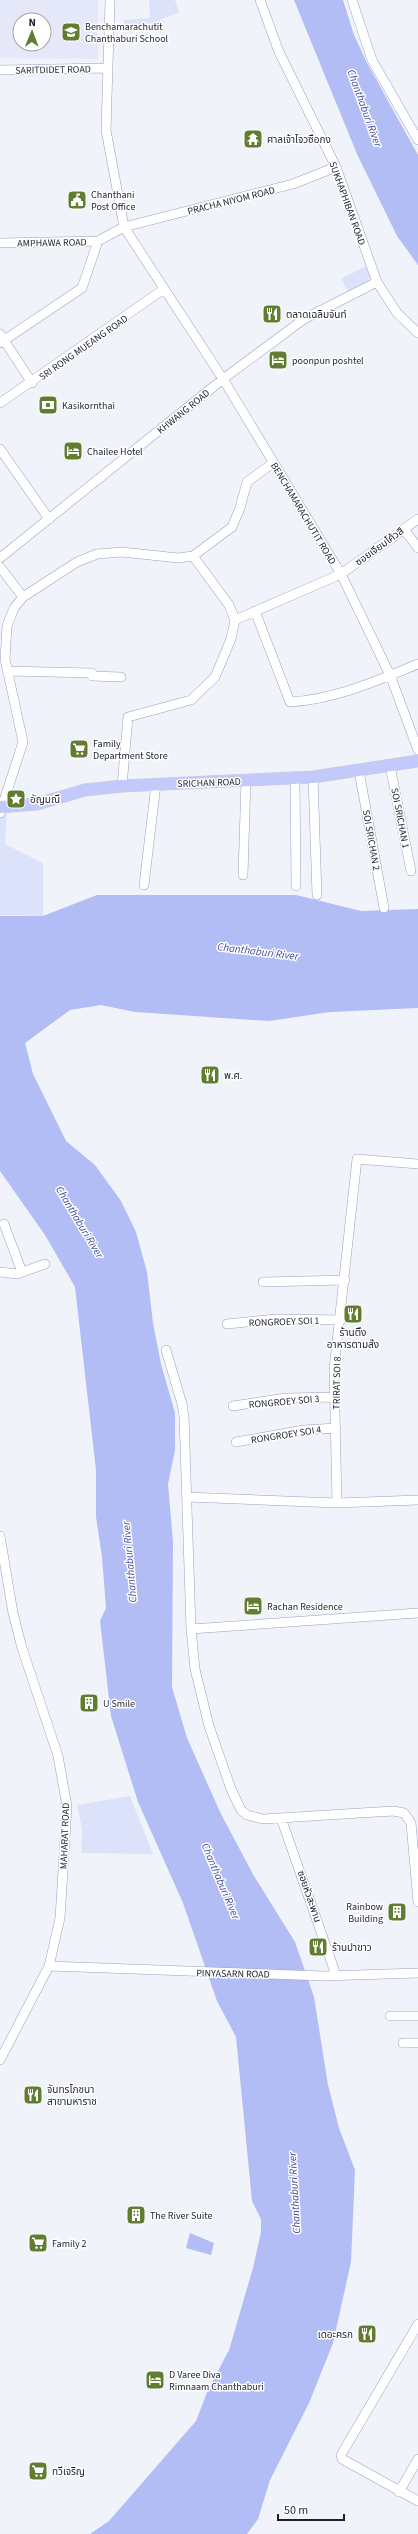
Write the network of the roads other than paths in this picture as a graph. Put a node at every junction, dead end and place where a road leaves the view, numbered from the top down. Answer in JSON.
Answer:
{"nodes":[{"id":1,"x":110,"y":0,"type":"edge"},
{"id":2,"x":260,"y":0,"type":"edge"},
{"id":3,"x":352,"y":0,"type":"edge"},
{"id":4,"x":106,"y":68,"type":"junction"},
{"id":5,"x":0,"y":70,"type":"edge"},
{"id":6,"x":418,"y":140,"type":"edge"},
{"id":7,"x":336,"y":167,"type":"junction"},
{"id":8,"x":124,"y":227,"type":"junction"},
{"id":9,"x":98,"y":241,"type":"junction"},
{"id":10,"x":0,"y":243,"type":"edge"},
{"id":11,"x":377,"y":282,"type":"junction"},
{"id":12,"x":164,"y":289,"type":"junction"},
{"id":13,"x":418,"y":333,"type":"edge"},
{"id":14,"x":1,"y":339,"type":"edge"},
{"id":15,"x":223,"y":379,"type":"junction"},
{"id":16,"x":32,"y":383,"type":"junction"},
{"id":17,"x":0,"y":403,"type":"edge"},
{"id":18,"x":1,"y":450,"type":"edge"},
{"id":19,"x":273,"y":463,"type":"junction"},
{"id":20,"x":418,"y":518,"type":"edge"},
{"id":21,"x":49,"y":519,"type":"junction"},
{"id":22,"x":404,"y":529,"type":"junction"},
{"id":23,"x":418,"y":548,"type":"edge"},
{"id":24,"x":193,"y":556,"type":"junction"},
{"id":25,"x":0,"y":558,"type":"edge"},
{"id":26,"x":0,"y":567,"type":"edge"},
{"id":27,"x":341,"y":574,"type":"junction"},
{"id":28,"x":23,"y":597,"type":"junction"},
{"id":29,"x":255,"y":611,"type":"junction"},
{"id":30,"x":235,"y":620,"type":"junction"},
{"id":31,"x":2,"y":658,"type":"edge"},
{"id":32,"x":418,"y":664,"type":"edge"},
{"id":33,"x":7,"y":671,"type":"junction"},
{"id":34,"x":390,"y":675,"type":"junction"},
{"id":35,"x":121,"y":677,"type":"dead end"},
{"id":36,"x":418,"y":750,"type":"edge"},
{"id":37,"x":418,"y":761,"type":"edge"},
{"id":38,"x":390,"y":766,"type":"junction"},
{"id":39,"x":359,"y":771,"type":"junction"},
{"id":40,"x":314,"y":777,"type":"junction"},
{"id":41,"x":296,"y":778,"type":"junction"},
{"id":42,"x":246,"y":780,"type":"junction"},
{"id":43,"x":156,"y":784,"type":"junction"},
{"id":44,"x":122,"y":786,"type":"junction"},
{"id":45,"x":1,"y":809,"type":"edge"},
{"id":46,"x":411,"y":871,"type":"dead end"},
{"id":47,"x":243,"y":876,"type":"dead end"},
{"id":48,"x":144,"y":885,"type":"dead end"},
{"id":49,"x":296,"y":886,"type":"dead end"},
{"id":50,"x":317,"y":895,"type":"dead end"},
{"id":51,"x":384,"y":908,"type":"dead end"},
{"id":52,"x":418,"y":1164,"type":"edge"},
{"id":53,"x":4,"y":1224,"type":"dead end"},
{"id":54,"x":45,"y":1264,"type":"dead end"},
{"id":55,"x":0,"y":1272,"type":"edge"},
{"id":56,"x":22,"y":1272,"type":"junction"},
{"id":57,"x":345,"y":1280,"type":"junction"},
{"id":58,"x":263,"y":1282,"type":"dead end"},
{"id":59,"x":341,"y":1320,"type":"junction"},
{"id":60,"x":227,"y":1324,"type":"dead end"},
{"id":61,"x":166,"y":1350,"type":"dead end"},
{"id":62,"x":335,"y":1397,"type":"junction"},
{"id":63,"x":233,"y":1406,"type":"dead end"},
{"id":64,"x":336,"y":1428,"type":"junction"},
{"id":65,"x":236,"y":1442,"type":"dead end"},
{"id":66,"x":187,"y":1497,"type":"junction"},
{"id":67,"x":418,"y":1500,"type":"edge"},
{"id":68,"x":336,"y":1503,"type":"junction"},
{"id":69,"x":0,"y":1536,"type":"edge"},
{"id":70,"x":418,"y":1613,"type":"edge"},
{"id":71,"x":191,"y":1629,"type":"junction"},
{"id":72,"x":281,"y":1818,"type":"junction"},
{"id":73,"x":418,"y":1902,"type":"edge"},
{"id":74,"x":49,"y":1966,"type":"junction"},
{"id":75,"x":418,"y":1973,"type":"edge"},
{"id":76,"x":336,"y":1975,"type":"junction"},
{"id":77,"x":390,"y":2016,"type":"dead end"},
{"id":78,"x":418,"y":2016,"type":"edge"},
{"id":79,"x":403,"y":2043,"type":"dead end"},
{"id":80,"x":418,"y":2043,"type":"edge"},
{"id":81,"x":0,"y":2060,"type":"edge"},
{"id":82,"x":418,"y":2324,"type":"edge"},
{"id":83,"x":418,"y":2459,"type":"edge"},
{"id":84,"x":399,"y":2492,"type":"junction"},
{"id":85,"x":418,"y":2501,"type":"edge"}],
"edges":[{"from":1,"to":4,"type":"street"},
{"from":2,"to":7,"type":"street","name":"SUKHAPHIBAN ROAD"},
{"from":3,"to":6,"type":"street"},
{"from":4,"to":5,"type":"street","name":"SARITDIDET ROAD"},
{"from":4,"to":8,"type":"street"},
{"from":7,"to":8,"type":"street","name":"PRACHA NIYOM ROAD"},
{"from":7,"to":11,"type":"street","name":"SUKHAPHIBAN ROAD"},
{"from":8,"to":9,"type":"street","name":"AMPHAWA ROAD"},
{"from":8,"to":12,"type":"street","name":"BENCHAMARACHUTIT ROAD"},
{"from":9,"to":10,"type":"street","name":"AMPHAWA ROAD"},
{"from":9,"to":14,"type":"street"},
{"from":11,"to":13,"type":"street","name":"SUKHAPHIBAN ROAD"},
{"from":11,"to":15,"type":"street","name":"KHWANG ROAD"},
{"from":12,"to":15,"type":"street","name":"BENCHAMARACHUTIT ROAD"},
{"from":12,"to":16,"type":"street","name":"SRI RONG MUEANG ROAD"},
{"from":14,"to":16,"type":"street"},
{"from":15,"to":19,"type":"street","name":"BENCHAMARACHUTIT ROAD"},
{"from":15,"to":21,"type":"street","name":"KHWANG ROAD"},
{"from":16,"to":17,"type":"street","name":"SRI RONG MUEANG ROAD"},
{"from":18,"to":21,"type":"street"},
{"from":19,"to":24,"type":"street"},
{"from":19,"to":27,"type":"street","name":"BENCHAMARACHUTIT ROAD"},
{"from":20,"to":22,"type":"street","name":"ซอยเจียมโค้วสี"},
{"from":21,"to":25,"type":"street","name":"KHWANG ROAD"},
{"from":22,"to":23,"type":"street"},
{"from":22,"to":27,"type":"street","name":"ซอยเจียมโค้วสี"},
{"from":24,"to":28,"type":"street"},
{"from":24,"to":30,"type":"street"},
{"from":26,"to":28,"type":"street"},
{"from":27,"to":29,"type":"street","name":"ซอยเจียมโค้วสี"},
{"from":27,"to":34,"type":"street","name":"BENCHAMARACHUTIT ROAD"},
{"from":28,"to":31,"type":"street"},
{"from":29,"to":30,"type":"street","name":"ซอยเจียมโค้วสี"},
{"from":29,"to":34,"type":"street"},
{"from":30,"to":44,"type":"street"},
{"from":31,"to":33,"type":"street"},
{"from":32,"to":34,"type":"street"},
{"from":33,"to":35,"type":"street"},
{"from":33,"to":45,"type":"street"},
{"from":34,"to":36,"type":"street","name":"BENCHAMARACHUTIT ROAD"},
{"from":37,"to":38,"type":"main road","name":"SRICHAN ROAD"},
{"from":38,"to":39,"type":"main road","name":"SRICHAN ROAD"},
{"from":38,"to":46,"type":"street","name":"SOI SRICHAN 1"},
{"from":39,"to":40,"type":"main road","name":"SRICHAN ROAD"},
{"from":39,"to":51,"type":"street","name":"SOI SRICHAN 2"},
{"from":40,"to":41,"type":"main road","name":"SRICHAN ROAD"},
{"from":40,"to":50,"type":"street"},
{"from":41,"to":42,"type":"main road","name":"SRICHAN ROAD"},
{"from":41,"to":49,"type":"street"},
{"from":42,"to":43,"type":"main road","name":"SRICHAN ROAD"},
{"from":42,"to":47,"type":"street"},
{"from":43,"to":44,"type":"main road","name":"SRICHAN ROAD"},
{"from":43,"to":48,"type":"street"},
{"from":44,"to":45,"type":"main road","name":"SRICHAN ROAD"},
{"from":52,"to":57,"type":"street","name":"TRIRAT SOI 8"},
{"from":53,"to":56,"type":"street"},
{"from":54,"to":56,"type":"street"},
{"from":55,"to":56,"type":"street"},
{"from":57,"to":58,"type":"street"},
{"from":57,"to":59,"type":"street","name":"TRIRAT SOI 8"},
{"from":59,"to":60,"type":"street","name":"RONGROEY SOI 1"},
{"from":59,"to":62,"type":"street","name":"TRIRAT SOI 8"},
{"from":61,"to":66,"type":"street"},
{"from":62,"to":63,"type":"street","name":"RONGROEY SOI 3"},
{"from":62,"to":64,"type":"street","name":"TRIRAT SOI 8"},
{"from":64,"to":65,"type":"street","name":"RONGROEY SOI 4"},
{"from":64,"to":68,"type":"street","name":"TRIRAT SOI 8"},
{"from":66,"to":68,"type":"street"},
{"from":66,"to":71,"type":"street"},
{"from":67,"to":68,"type":"street"},
{"from":69,"to":74,"type":"street","name":"MAHARAT ROAD"},
{"from":70,"to":71,"type":"street"},
{"from":71,"to":72,"type":"street"},
{"from":72,"to":73,"type":"street"},
{"from":72,"to":76,"type":"street","name":"ซอยหัวสะพาน"},
{"from":74,"to":76,"type":"street","name":"PINYASARN ROAD"},
{"from":74,"to":81,"type":"street","name":"MAHARAT ROAD"},
{"from":75,"to":76,"type":"street","name":"PINYASARN ROAD"},
{"from":77,"to":78,"type":"street"},
{"from":79,"to":80,"type":"street"},
{"from":82,"to":84,"type":"street"},
{"from":83,"to":84,"type":"street"},
{"from":84,"to":85,"type":"street"}]}
